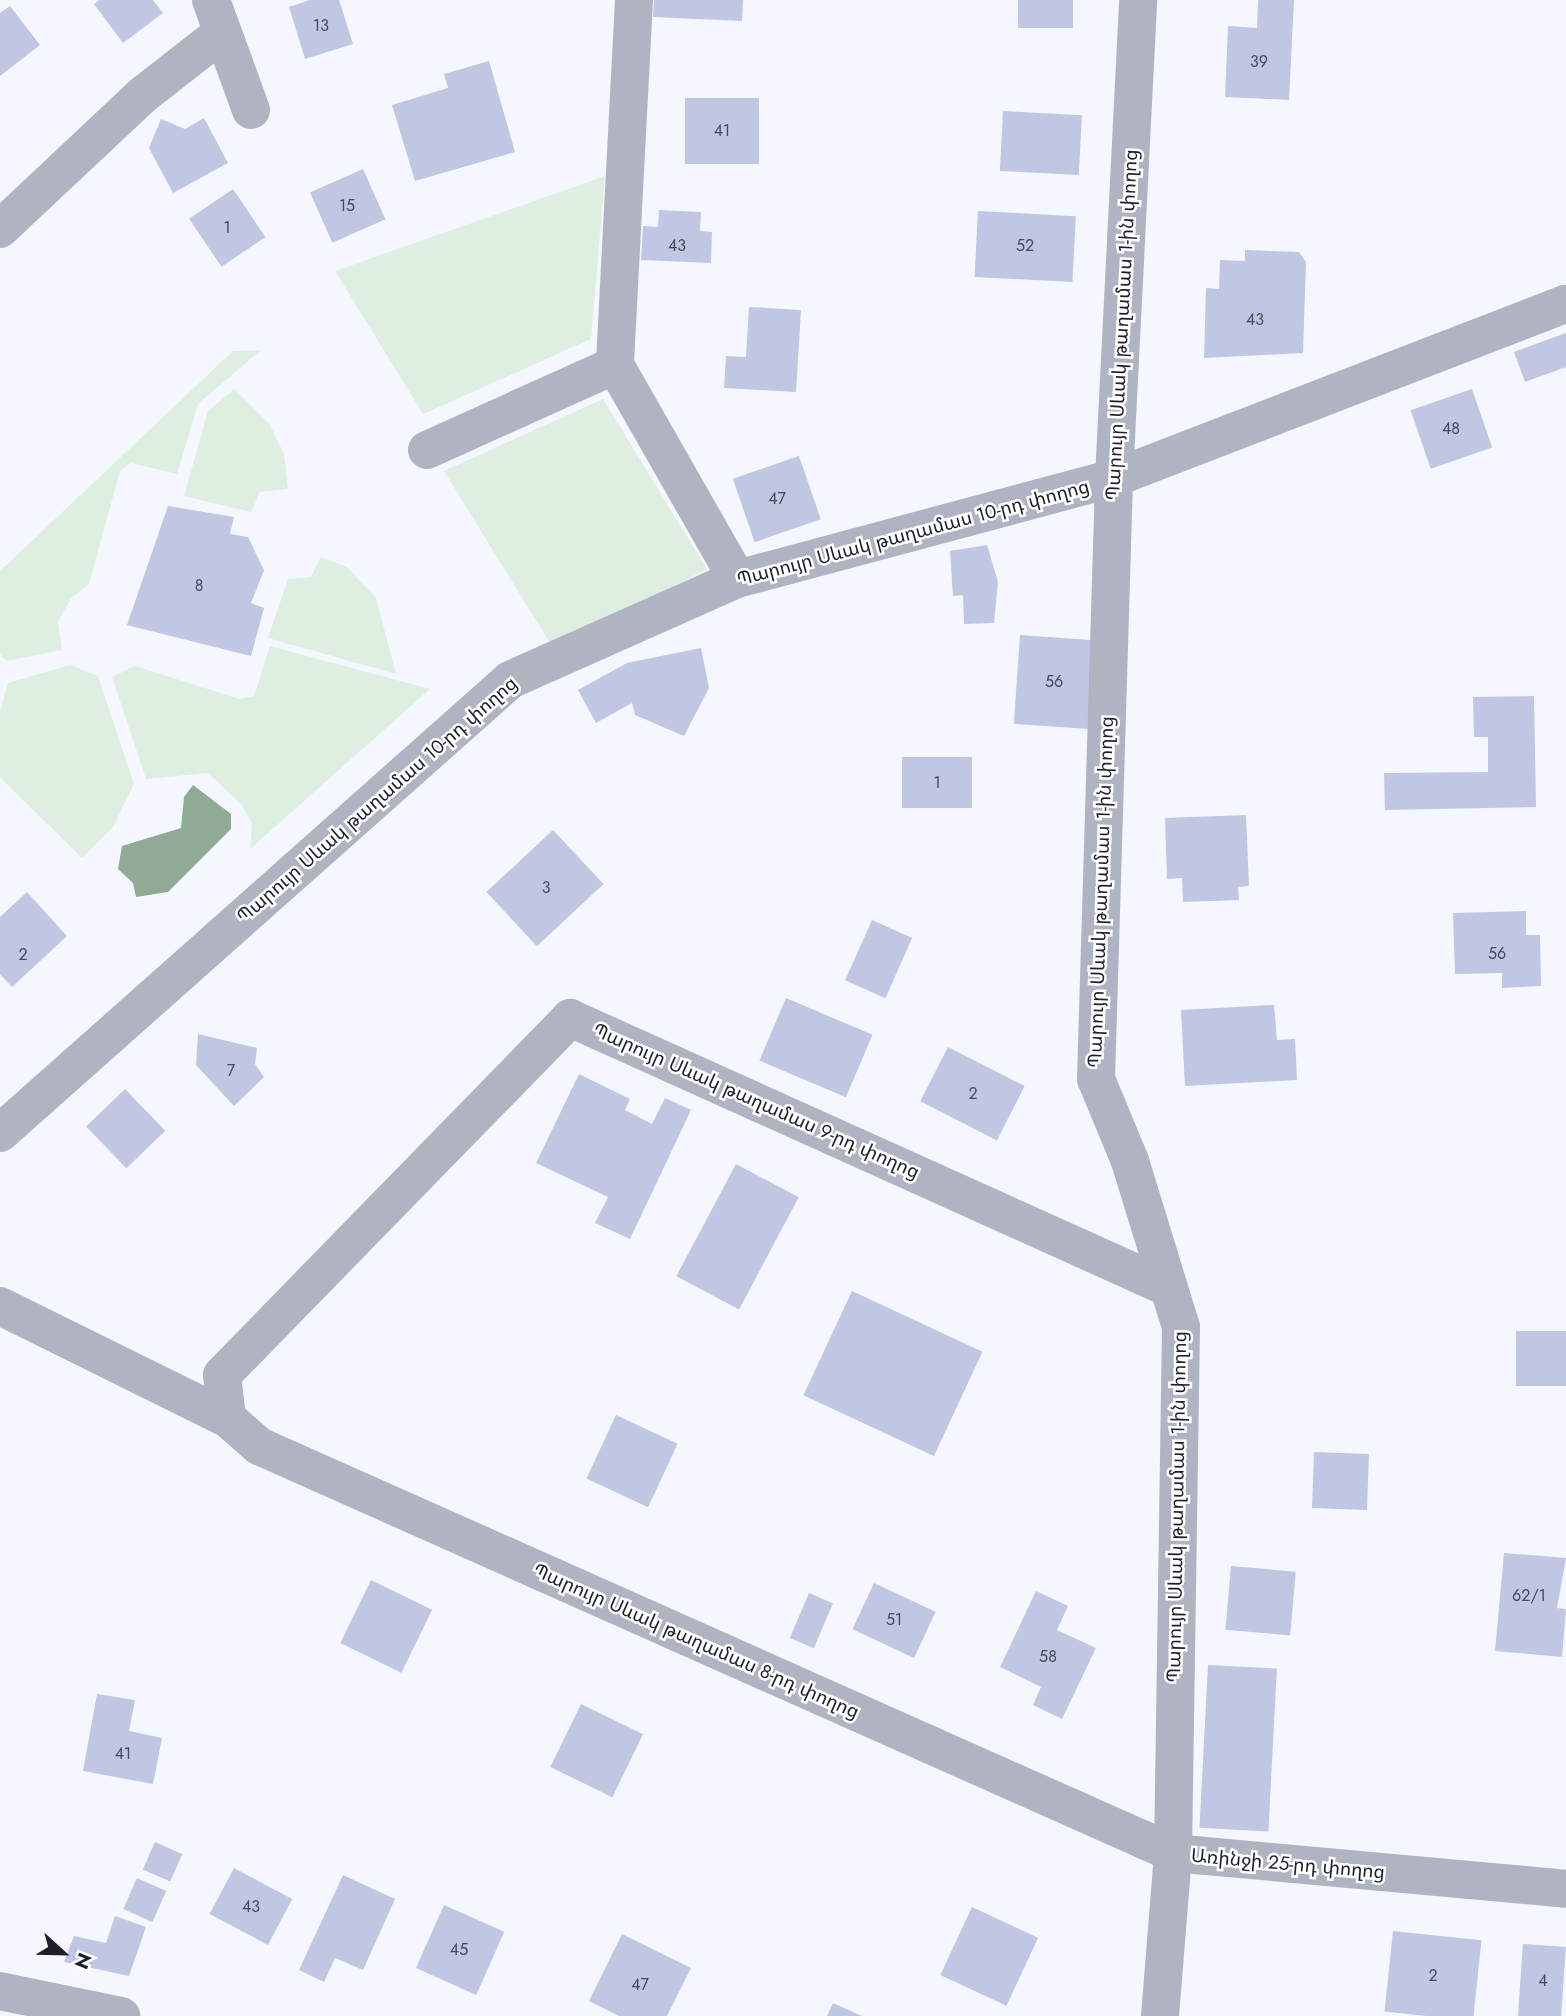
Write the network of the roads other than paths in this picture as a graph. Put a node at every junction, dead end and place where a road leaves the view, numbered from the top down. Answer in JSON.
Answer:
{"nodes":[{"id":1,"x":634,"y":0,"type":"edge"},
{"id":2,"x":1138,"y":0,"type":"edge"},
{"id":3,"x":217,"y":16,"type":"edge"},
{"id":4,"x":251,"y":110,"type":"dead end"},
{"id":5,"x":0,"y":229,"type":"edge"},
{"id":6,"x":1566,"y":304,"type":"edge"},
{"id":7,"x":615,"y":365,"type":"junction"},
{"id":8,"x":427,"y":450,"type":"dead end"},
{"id":9,"x":1114,"y":478,"type":"junction"},
{"id":10,"x":737,"y":579,"type":"junction"},
{"id":11,"x":0,"y":1133,"type":"edge"},
{"id":12,"x":1167,"y":1287,"type":"junction"},
{"id":13,"x":0,"y":1306,"type":"edge"},
{"id":14,"x":227,"y":1418,"type":"junction"},
{"id":15,"x":1172,"y":1853,"type":"junction"},
{"id":16,"x":1566,"y":1889,"type":"edge"},
{"id":17,"x":0,"y":1991,"type":"edge"},
{"id":18,"x":121,"y":2016,"type":"edge"},
{"id":19,"x":1160,"y":2016,"type":"edge"}],
"edges":[{"from":1,"to":7,"type":"street"},
{"from":2,"to":9,"type":"street","name":"Պարույր Սևակ թաղամաս 1-ին փողոց"},
{"from":3,"to":4,"type":"street"},
{"from":3,"to":5,"type":"street"},
{"from":6,"to":9,"type":"street","name":"Պարույր Սևակ թաղամաս 10-րդ փողոց"},
{"from":7,"to":8,"type":"street"},
{"from":7,"to":10,"type":"street"},
{"from":9,"to":10,"type":"street","name":"Պարույր Սևակ թաղամաս 10-րդ փողոց"},
{"from":9,"to":12,"type":"street","name":"Պարույր Սևակ թաղամաս 1-ին փողոց"},
{"from":10,"to":11,"type":"street","name":"Պարույր Սևակ թաղամաս 10-րդ փողոց"},
{"from":12,"to":14,"type":"street","name":"Պարույր Սևակ թաղամաս 9-րդ փողոց"},
{"from":12,"to":15,"type":"street","name":"Պարույր Սևակ թաղամաս 1-ին փողոց"},
{"from":13,"to":14,"type":"street","name":"Պարույր Սևակ թաղամաս 8-րդ փողոց"},
{"from":14,"to":15,"type":"street","name":"Պարույր Սևակ թաղամաս 8-րդ փողոց"},
{"from":15,"to":16,"type":"street","name":"Առինջի 25-րդ փողոց"},
{"from":15,"to":19,"type":"street","name":"Առինջի 25-րդ փողոց"},
{"from":17,"to":18,"type":"street"}]}
